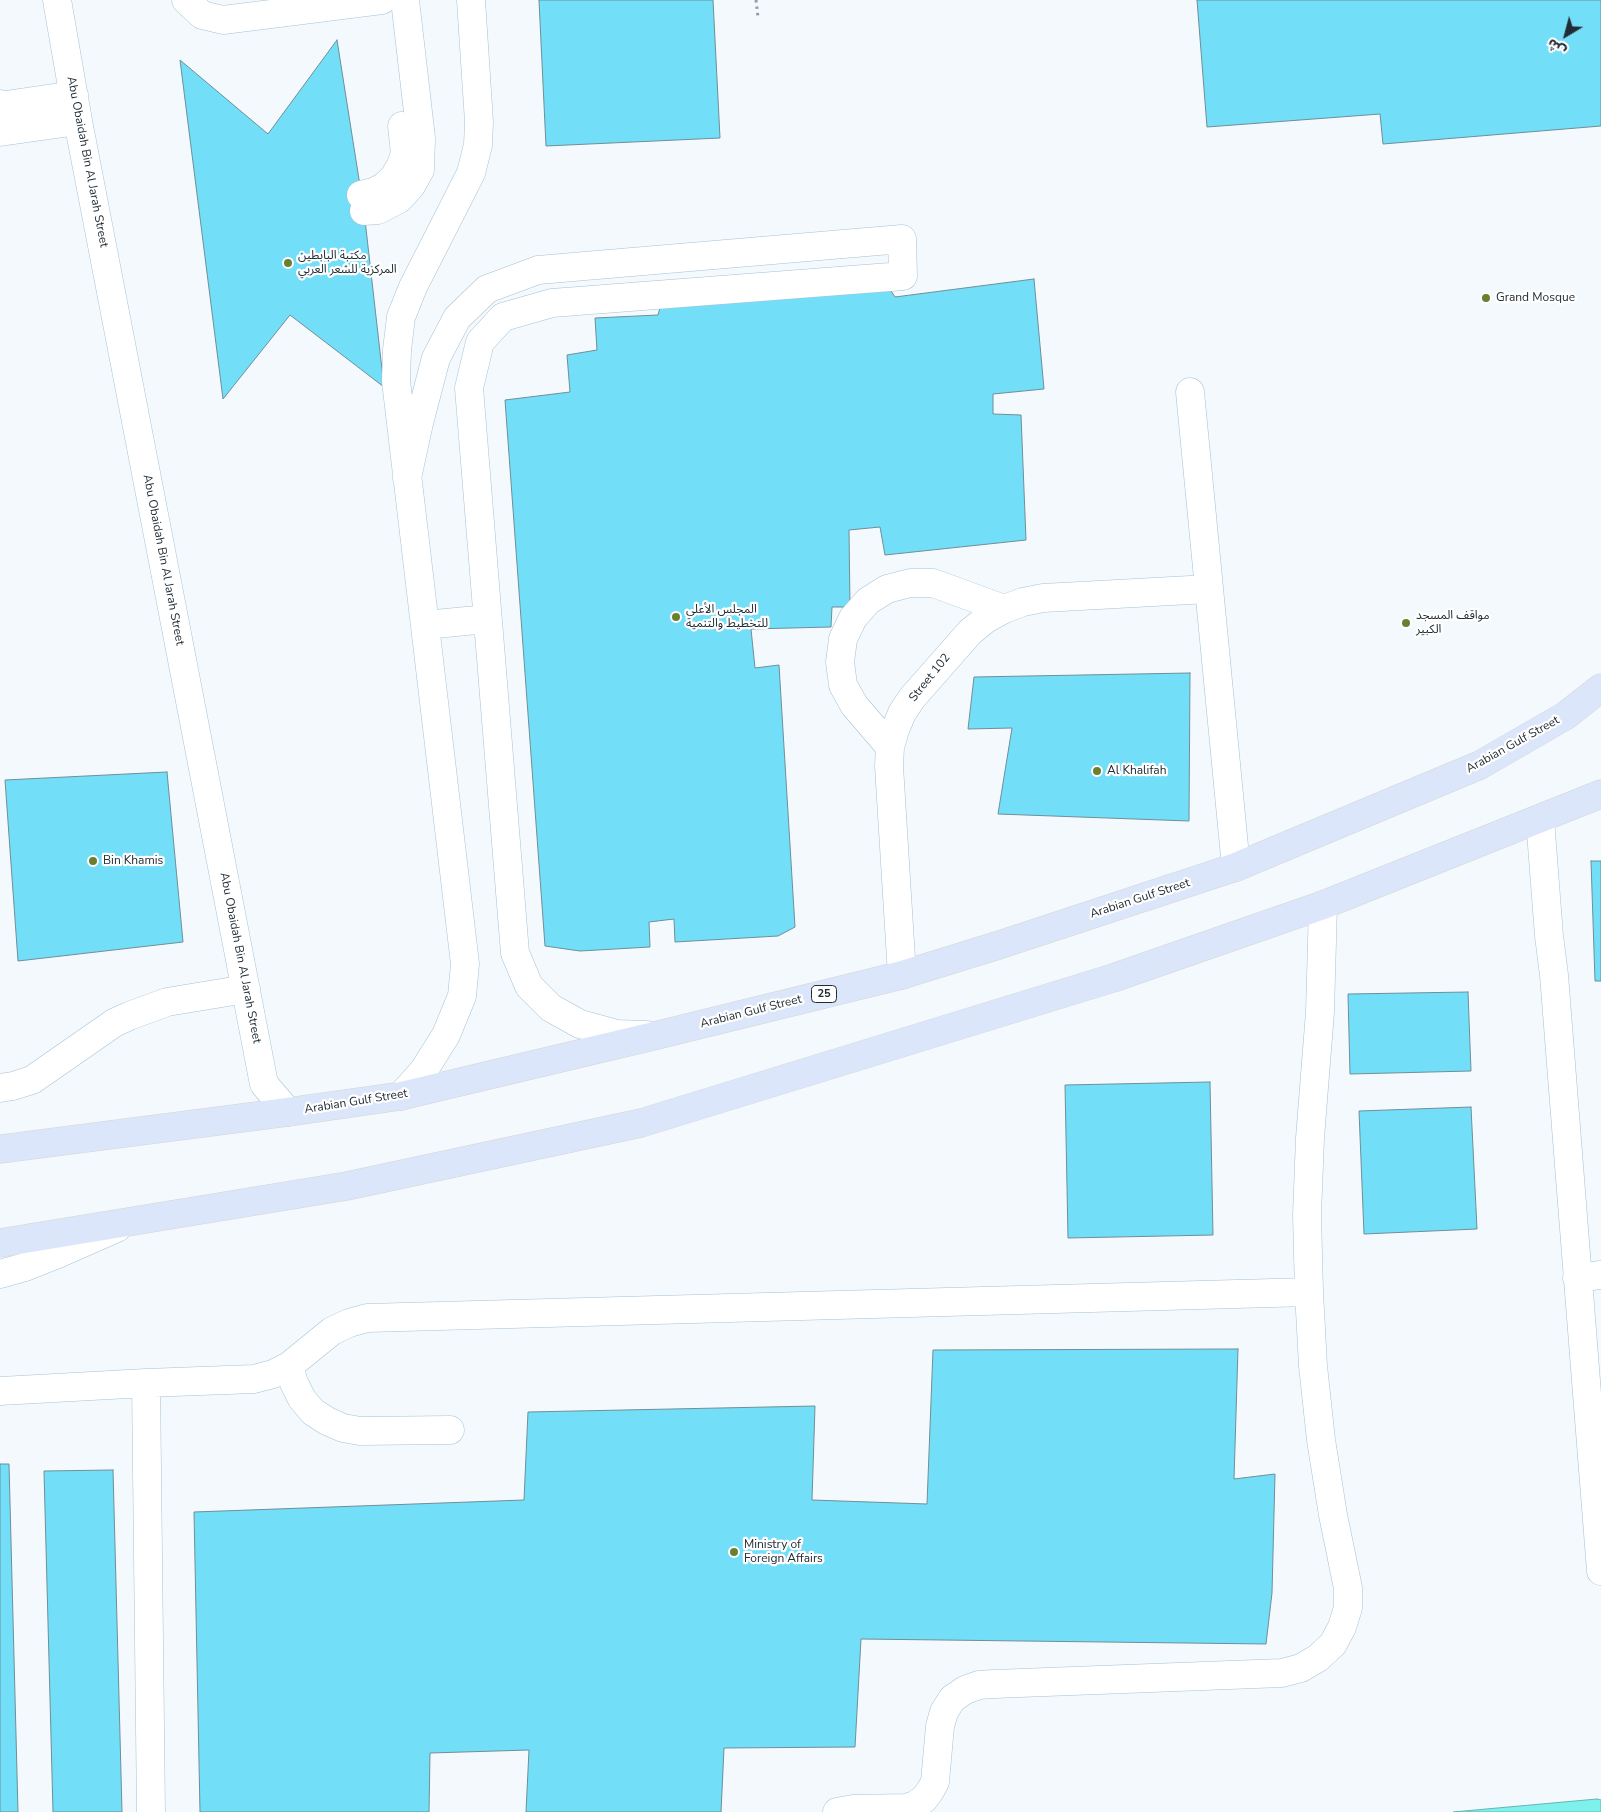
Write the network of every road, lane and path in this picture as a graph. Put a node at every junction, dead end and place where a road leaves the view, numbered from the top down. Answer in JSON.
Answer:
{"nodes":[{"id":1,"x":56,"y":0,"type":"edge"},
{"id":2,"x":186,"y":0,"type":"edge"},
{"id":3,"x":382,"y":0,"type":"edge"},
{"id":4,"x":389,"y":0,"type":"edge"},
{"id":5,"x":405,"y":0,"type":"edge"},
{"id":6,"x":471,"y":0,"type":"edge"},
{"id":7,"x":756,"y":0,"type":"edge"},
{"id":8,"x":283,"y":7,"type":"edge"},
{"id":9,"x":758,"y":17,"type":"dead end"},
{"id":10,"x":0,"y":104,"type":"edge"},
{"id":11,"x":76,"y":108,"type":"junction"},
{"id":12,"x":0,"y":132,"type":"edge"},
{"id":13,"x":1190,"y":392,"type":"dead end"},
{"id":14,"x":407,"y":478,"type":"junction"},
{"id":15,"x":1209,"y":589,"type":"junction"},
{"id":16,"x":1004,"y":609,"type":"junction"},
{"id":17,"x":487,"y":619,"type":"junction"},
{"id":18,"x":424,"y":625,"type":"junction"},
{"id":19,"x":1601,"y":688,"type":"edge"},
{"id":20,"x":890,"y":747,"type":"junction"},
{"id":21,"x":1601,"y":794,"type":"edge"},
{"id":22,"x":1540,"y":819,"type":"junction"},
{"id":23,"x":1236,"y":867,"type":"junction"},
{"id":24,"x":1323,"y":905,"type":"junction"},
{"id":25,"x":902,"y":975,"type":"junction"},
{"id":26,"x":246,"y":988,"type":"junction"},
{"id":27,"x":658,"y":1035,"type":"junction"},
{"id":28,"x":0,"y":1088,"type":"edge"},
{"id":29,"x":400,"y":1096,"type":"junction"},
{"id":30,"x":288,"y":1112,"type":"junction"},
{"id":31,"x":0,"y":1149,"type":"edge"},
{"id":32,"x":128,"y":1222,"type":"junction"},
{"id":33,"x":0,"y":1243,"type":"edge"},
{"id":34,"x":0,"y":1274,"type":"edge"},
{"id":35,"x":1589,"y":1277,"type":"edge"},
{"id":36,"x":1308,"y":1292,"type":"junction"},
{"id":37,"x":289,"y":1366,"type":"junction"},
{"id":38,"x":146,"y":1383,"type":"junction"},
{"id":39,"x":0,"y":1391,"type":"edge"},
{"id":40,"x":450,"y":1430,"type":"dead end"},
{"id":41,"x":1601,"y":1571,"type":"edge"},
{"id":42,"x":151,"y":1812,"type":"edge"},
{"id":43,"x":837,"y":1812,"type":"edge"}],
"edges":[{"from":1,"to":11,"type":"street","name":"Abu Obaidah Bin Al Jarah Street"},
{"from":2,"to":8,"type":"street"},
{"from":3,"to":8,"type":"street"},
{"from":4,"to":5,"type":"street"},
{"from":6,"to":14,"type":"street"},
{"from":7,"to":9,"type":"path"},
{"from":10,"to":11,"type":"street"},
{"from":11,"to":12,"type":"street"},
{"from":11,"to":26,"type":"street","name":"Abu Obaidah Bin Al Jarah Street"},
{"from":13,"to":15,"type":"street"},
{"from":14,"to":17,"type":"street"},
{"from":14,"to":18,"type":"street"},
{"from":15,"to":16,"type":"street","name":"Street 102"},
{"from":15,"to":23,"type":"street"},
{"from":16,"to":20,"type":"street","name":"Street 102"},
{"from":16,"to":20,"type":"street"},
{"from":17,"to":18,"type":"street"},
{"from":17,"to":27,"type":"street"},
{"from":18,"to":29,"type":"street"},
{"from":19,"to":23,"type":"main road","name":"Arabian Gulf Street","number":"25"},
{"from":20,"to":25,"type":"street","name":"Street 102"},
{"from":21,"to":22,"type":"main road"},
{"from":22,"to":24,"type":"main road"},
{"from":22,"to":35,"type":"street"},
{"from":23,"to":25,"type":"main road","name":"Arabian Gulf Street","number":"25"},
{"from":24,"to":32,"type":"main road"},
{"from":24,"to":36,"type":"street"},
{"from":25,"to":27,"type":"main road","name":"Arabian Gulf Street","number":"25"},
{"from":26,"to":28,"type":"street"},
{"from":26,"to":30,"type":"street","name":"Abu Obaidah Bin Al Jarah Street"},
{"from":27,"to":29,"type":"main road","name":"Arabian Gulf Street","number":"25"},
{"from":29,"to":30,"type":"main road","name":"Arabian Gulf Street","number":"25"},
{"from":30,"to":31,"type":"main road","name":"Arabian Gulf Street","number":"25"},
{"from":32,"to":33,"type":"main road"},
{"from":32,"to":34,"type":"street"},
{"from":35,"to":41,"type":"street"},
{"from":36,"to":37,"type":"street"},
{"from":36,"to":43,"type":"street"},
{"from":37,"to":38,"type":"street"},
{"from":37,"to":40,"type":"street"},
{"from":38,"to":39,"type":"street"},
{"from":38,"to":42,"type":"street"}]}
